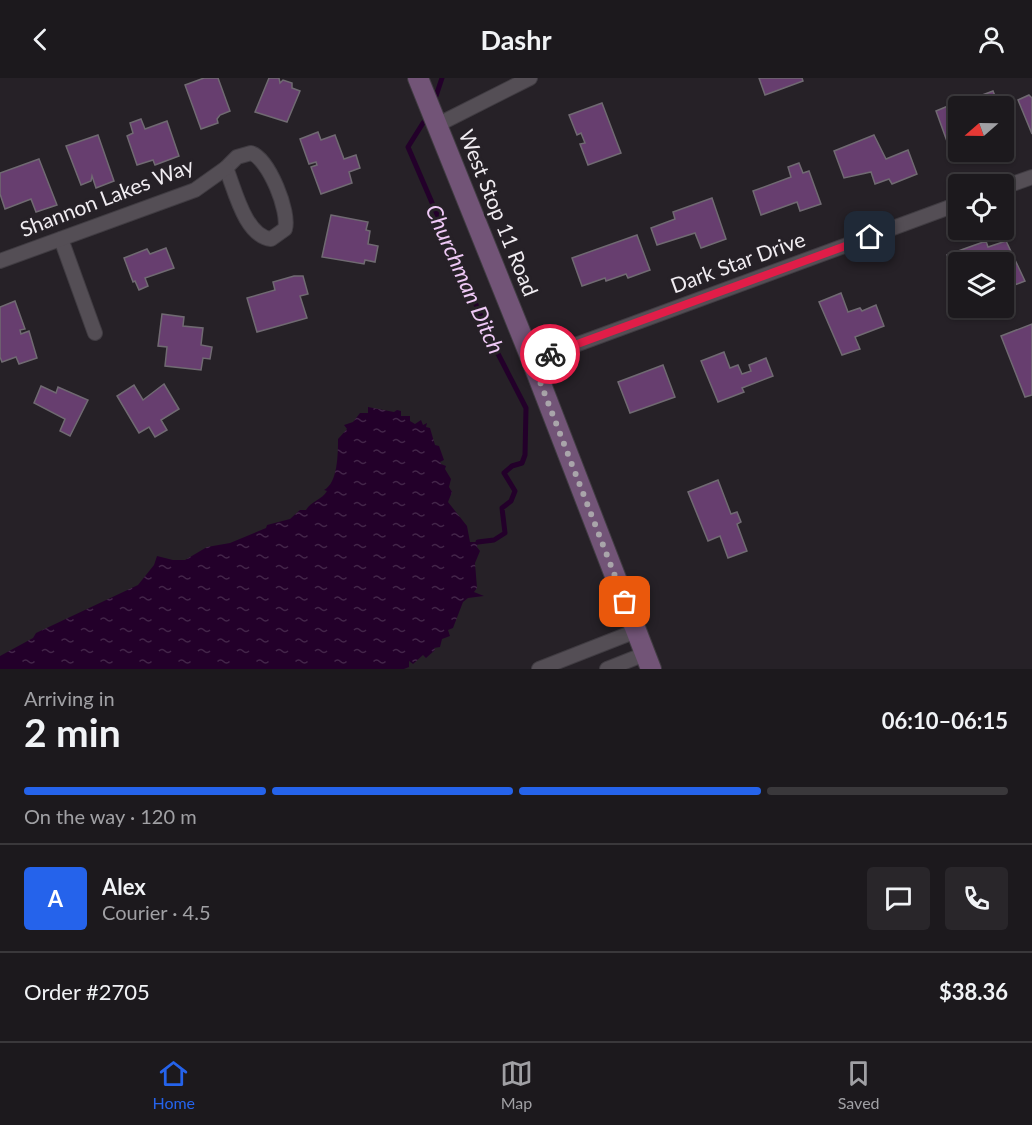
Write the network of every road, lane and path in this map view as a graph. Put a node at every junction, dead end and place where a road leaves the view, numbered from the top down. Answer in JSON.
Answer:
{"nodes":[{"id":1,"x":418,"y":78,"type":"edge"},
{"id":2,"x":530,"y":78,"type":"edge"},
{"id":3,"x":437,"y":125,"type":"junction"},
{"id":4,"x":226,"y":168,"type":"junction"},
{"id":5,"x":1032,"y":177,"type":"edge"},
{"id":6,"x":1014,"y":184,"type":"edge"},
{"id":7,"x":948,"y":208,"type":"edge"},
{"id":8,"x":60,"y":239,"type":"junction"},
{"id":9,"x":0,"y":261,"type":"edge"},
{"id":10,"x":95,"y":333,"type":"dead end"},
{"id":11,"x":532,"y":361,"type":"junction"},
{"id":12,"x":636,"y":631,"type":"junction"},
{"id":13,"x":648,"y":661,"type":"edge"},
{"id":14,"x":538,"y":669,"type":"edge"},
{"id":15,"x":607,"y":669,"type":"edge"}],
"edges":[{"from":1,"to":3,"type":"main road","name":"West Stop 11 Road"},
{"from":2,"to":3,"type":"street"},
{"from":3,"to":11,"type":"main road","name":"West Stop 11 Road"},
{"from":4,"to":4,"type":"street","name":"Shannon Lakes Way"},
{"from":4,"to":8,"type":"street","name":"Shannon Lakes Way"},
{"from":5,"to":6,"type":"street"},
{"from":7,"to":11,"type":"street","name":"Dark Star Drive"},
{"from":8,"to":9,"type":"street","name":"Shannon Lakes Way"},
{"from":8,"to":10,"type":"street"},
{"from":11,"to":12,"type":"main road","name":"West Stop 11 Road"},
{"from":12,"to":13,"type":"main road","name":"West Stop 11 Road"},
{"from":12,"to":14,"type":"street"},
{"from":13,"to":15,"type":"street"}]}
